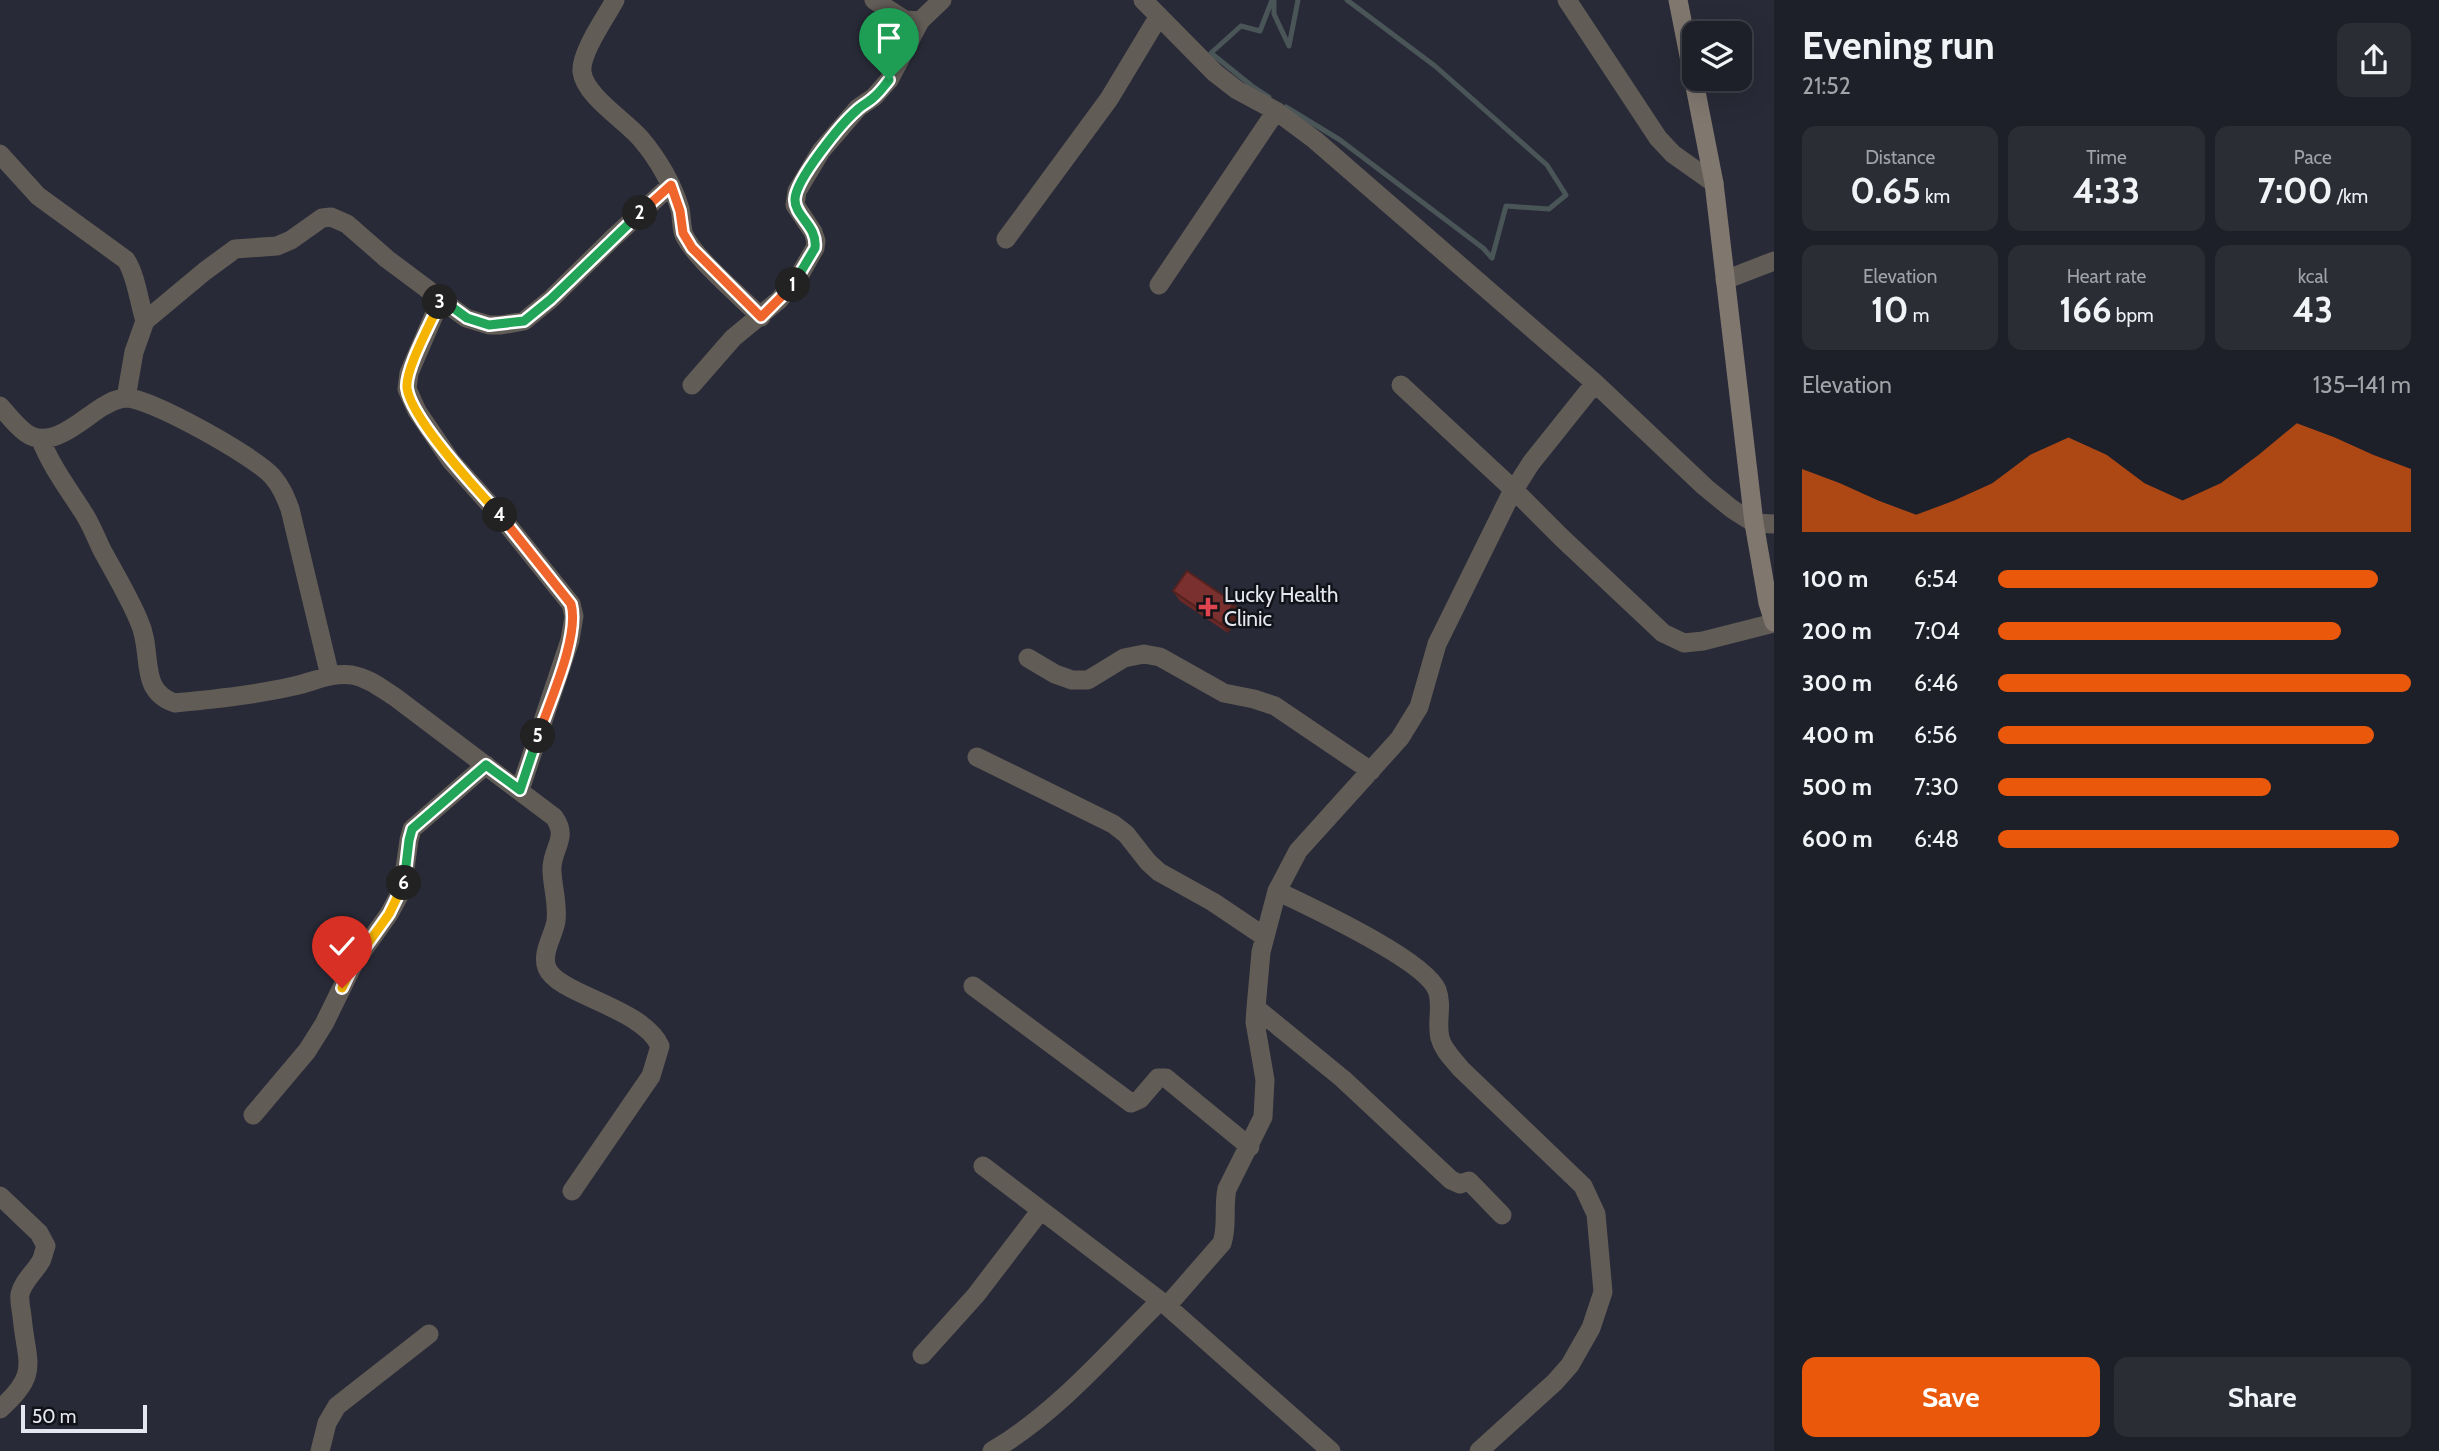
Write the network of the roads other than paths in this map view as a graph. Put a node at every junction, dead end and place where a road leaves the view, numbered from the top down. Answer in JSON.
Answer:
{"nodes":[{"id":1,"x":615,"y":0,"type":"edge"},
{"id":2,"x":874,"y":0,"type":"edge"},
{"id":3,"x":942,"y":0,"type":"edge"},
{"id":4,"x":1143,"y":0,"type":"edge"},
{"id":5,"x":1567,"y":0,"type":"edge"},
{"id":6,"x":1678,"y":0,"type":"edge"},
{"id":7,"x":1159,"y":16,"type":"junction"},
{"id":8,"x":920,"y":21,"type":"junction"},
{"id":9,"x":1276,"y":111,"type":"junction"},
{"id":10,"x":0,"y":155,"type":"edge"},
{"id":11,"x":1714,"y":183,"type":"junction"},
{"id":12,"x":671,"y":185,"type":"junction"},
{"id":13,"x":1006,"y":239,"type":"dead end"},
{"id":14,"x":1774,"y":261,"type":"edge"},
{"id":15,"x":1725,"y":280,"type":"junction"},
{"id":16,"x":1159,"y":285,"type":"dead end"},
{"id":17,"x":441,"y":299,"type":"junction"},
{"id":18,"x":761,"y":317,"type":"junction"},
{"id":19,"x":145,"y":321,"type":"junction"},
{"id":20,"x":1595,"y":383,"type":"junction"},
{"id":21,"x":1401,"y":385,"type":"dead end"},
{"id":22,"x":692,"y":386,"type":"dead end"},
{"id":23,"x":126,"y":398,"type":"junction"},
{"id":24,"x":1,"y":409,"type":"edge"},
{"id":25,"x":40,"y":438,"type":"junction"},
{"id":26,"x":1514,"y":490,"type":"junction"},
{"id":27,"x":1764,"y":523,"type":"edge"},
{"id":28,"x":1774,"y":622,"type":"edge"},
{"id":29,"x":1028,"y":658,"type":"dead end"},
{"id":30,"x":330,"y":676,"type":"junction"},
{"id":31,"x":978,"y":757,"type":"dead end"},
{"id":32,"x":486,"y":765,"type":"junction"},
{"id":33,"x":1371,"y":771,"type":"junction"},
{"id":34,"x":520,"y":790,"type":"junction"},
{"id":35,"x":1277,"y":891,"type":"junction"},
{"id":36,"x":1265,"y":937,"type":"junction"},
{"id":37,"x":973,"y":986,"type":"dead end"},
{"id":38,"x":1256,"y":1008,"type":"junction"},
{"id":39,"x":253,"y":1115,"type":"dead end"},
{"id":40,"x":1250,"y":1146,"type":"junction"},
{"id":41,"x":983,"y":1166,"type":"dead end"},
{"id":42,"x":572,"y":1191,"type":"dead end"},
{"id":43,"x":0,"y":1196,"type":"edge"},
{"id":44,"x":1041,"y":1210,"type":"junction"},
{"id":45,"x":1502,"y":1214,"type":"dead end"},
{"id":46,"x":1163,"y":1303,"type":"junction"},
{"id":47,"x":429,"y":1334,"type":"dead end"},
{"id":48,"x":922,"y":1355,"type":"dead end"},
{"id":49,"x":0,"y":1409,"type":"edge"},
{"id":50,"x":320,"y":1451,"type":"edge"},
{"id":51,"x":992,"y":1451,"type":"edge"},
{"id":52,"x":1331,"y":1451,"type":"edge"},
{"id":53,"x":1479,"y":1451,"type":"edge"}],
"edges":[{"from":1,"to":12,"type":"street"},
{"from":2,"to":8,"type":"street"},
{"from":3,"to":8,"type":"street"},
{"from":4,"to":7,"type":"street"},
{"from":5,"to":11,"type":"street"},
{"from":6,"to":11,"type":"main road"},
{"from":7,"to":9,"type":"street"},
{"from":7,"to":13,"type":"street"},
{"from":8,"to":18,"type":"street"},
{"from":9,"to":16,"type":"street"},
{"from":9,"to":20,"type":"street"},
{"from":10,"to":19,"type":"street"},
{"from":11,"to":15,"type":"main road"},
{"from":12,"to":17,"type":"street"},
{"from":12,"to":18,"type":"street"},
{"from":14,"to":15,"type":"street"},
{"from":15,"to":27,"type":"main road"},
{"from":17,"to":19,"type":"street"},
{"from":17,"to":34,"type":"street"},
{"from":18,"to":22,"type":"street"},
{"from":19,"to":23,"type":"street"},
{"from":20,"to":26,"type":"street"},
{"from":20,"to":27,"type":"street"},
{"from":21,"to":26,"type":"street"},
{"from":23,"to":25,"type":"street"},
{"from":23,"to":30,"type":"street"},
{"from":24,"to":25,"type":"street"},
{"from":25,"to":30,"type":"street"},
{"from":26,"to":28,"type":"street"},
{"from":26,"to":33,"type":"street"},
{"from":27,"to":28,"type":"main road"},
{"from":29,"to":33,"type":"street"},
{"from":30,"to":32,"type":"street"},
{"from":31,"to":36,"type":"street"},
{"from":32,"to":34,"type":"street"},
{"from":32,"to":39,"type":"street"},
{"from":33,"to":35,"type":"street"},
{"from":34,"to":42,"type":"street"},
{"from":35,"to":36,"type":"street"},
{"from":35,"to":53,"type":"street"},
{"from":36,"to":38,"type":"street"},
{"from":37,"to":40,"type":"street"},
{"from":38,"to":40,"type":"street"},
{"from":38,"to":45,"type":"street"},
{"from":40,"to":46,"type":"street"},
{"from":41,"to":44,"type":"street"},
{"from":43,"to":49,"type":"street"},
{"from":44,"to":46,"type":"street"},
{"from":44,"to":48,"type":"street"},
{"from":46,"to":51,"type":"street"},
{"from":46,"to":52,"type":"street"},
{"from":47,"to":50,"type":"street"}]}
